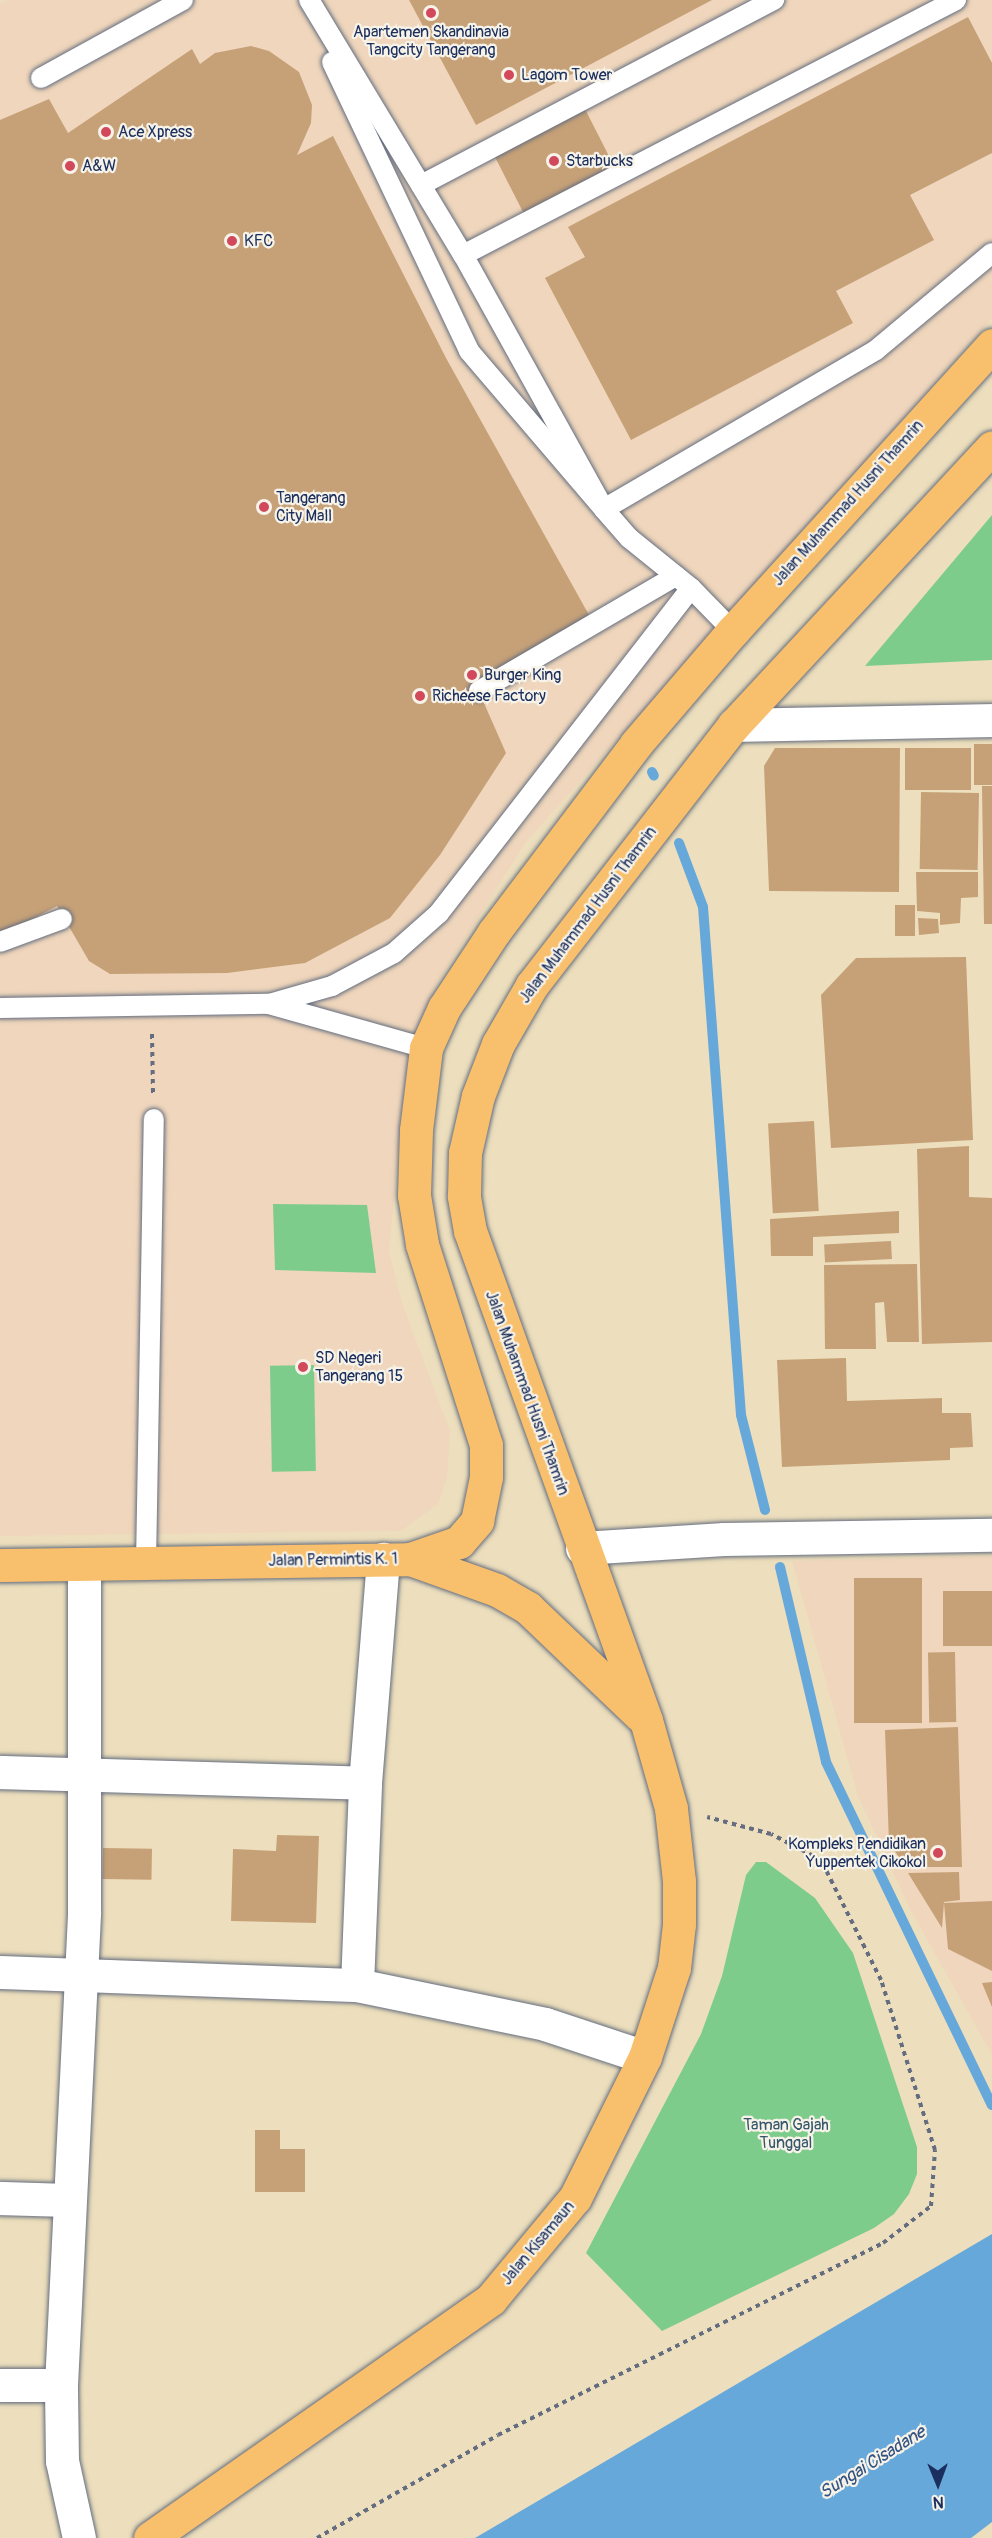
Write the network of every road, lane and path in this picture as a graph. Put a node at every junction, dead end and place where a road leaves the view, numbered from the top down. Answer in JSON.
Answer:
{"nodes":[{"id":1,"x":183,"y":0,"type":"edge"},
{"id":2,"x":303,"y":0,"type":"edge"},
{"id":3,"x":309,"y":0,"type":"edge"},
{"id":4,"x":774,"y":0,"type":"edge"},
{"id":5,"x":956,"y":0,"type":"edge"},
{"id":6,"x":41,"y":78,"type":"dead end"},
{"id":7,"x":421,"y":185,"type":"junction"},
{"id":8,"x":992,"y":253,"type":"edge"},
{"id":9,"x":463,"y":255,"type":"junction"},
{"id":10,"x":992,"y":345,"type":"edge"},
{"id":11,"x":992,"y":447,"type":"edge"},
{"id":12,"x":604,"y":509,"type":"junction"},
{"id":13,"x":683,"y":582,"type":"junction"},
{"id":14,"x":733,"y":631,"type":"junction"},
{"id":15,"x":479,"y":691,"type":"dead end"},
{"id":16,"x":992,"y":720,"type":"edge"},
{"id":17,"x":734,"y":725,"type":"junction"},
{"id":18,"x":62,"y":919,"type":"dead end"},
{"id":19,"x":0,"y":942,"type":"edge"},
{"id":20,"x":269,"y":1004,"type":"junction"},
{"id":21,"x":151,"y":1006,"type":"junction"},
{"id":22,"x":0,"y":1008,"type":"edge"},
{"id":23,"x":426,"y":1048,"type":"junction"},
{"id":24,"x":154,"y":1119,"type":"joint"},
{"id":25,"x":992,"y":1535,"type":"edge"},
{"id":26,"x":582,"y":1548,"type":"junction"},
{"id":27,"x":396,"y":1559,"type":"junction"},
{"id":28,"x":84,"y":1564,"type":"junction"},
{"id":29,"x":146,"y":1564,"type":"junction"},
{"id":30,"x":0,"y":1565,"type":"edge"},
{"id":31,"x":646,"y":1720,"type":"junction"},
{"id":32,"x":0,"y":1772,"type":"edge"},
{"id":33,"x":87,"y":1775,"type":"junction"},
{"id":34,"x":365,"y":1783,"type":"junction"},
{"id":35,"x":671,"y":1808,"type":"junction"},
{"id":36,"x":0,"y":1972,"type":"edge"},
{"id":37,"x":81,"y":1976,"type":"junction"},
{"id":38,"x":357,"y":1985,"type":"junction"},
{"id":39,"x":645,"y":2057,"type":"junction"},
{"id":40,"x":0,"y":2198,"type":"edge"},
{"id":41,"x":69,"y":2200,"type":"junction"},
{"id":42,"x":0,"y":2385,"type":"edge"},
{"id":43,"x":61,"y":2385,"type":"junction"},
{"id":44,"x":78,"y":2538,"type":"edge"},
{"id":45,"x":150,"y":2538,"type":"edge"},
{"id":46,"x":317,"y":2538,"type":"edge"}],
"edges":[{"from":1,"to":6,"type":"lane"},
{"from":2,"to":12,"type":"lane"},
{"from":3,"to":7,"type":"lane"},
{"from":4,"to":7,"type":"lane"},
{"from":5,"to":9,"type":"lane"},
{"from":7,"to":9,"type":"lane"},
{"from":8,"to":12,"type":"lane"},
{"from":9,"to":12,"type":"lane"},
{"from":10,"to":14,"type":"main road","name":"Jalan Muhammad Husni Thamrin"},
{"from":11,"to":17,"type":"main road","name":"Jalan Muhammad Husni Thamrin"},
{"from":12,"to":13,"type":"lane"},
{"from":13,"to":14,"type":"lane"},
{"from":13,"to":15,"type":"lane"},
{"from":13,"to":20,"type":"lane"},
{"from":14,"to":23,"type":"main road","name":"Jalan Muhammad Husni Thamrin"},
{"from":16,"to":17,"type":"street"},
{"from":17,"to":26,"type":"main road","name":"Jalan Muhammad Husni Thamrin"},
{"from":18,"to":19,"type":"lane"},
{"from":20,"to":21,"type":"lane"},
{"from":20,"to":23,"type":"lane"},
{"from":21,"to":22,"type":"lane"},
{"from":21,"to":24,"type":"path"},
{"from":23,"to":27,"type":"main road","name":"Jalan Muhammad Husni Thamrin"},
{"from":24,"to":29,"type":"lane"},
{"from":25,"to":26,"type":"street"},
{"from":26,"to":31,"type":"main road","name":"Jalan Muhammad Husni Thamrin"},
{"from":27,"to":29,"type":"main road","name":"Jalan Permintis K. 1"},
{"from":27,"to":31,"type":"main road","name":"Jalan Permintis K. 1"},
{"from":27,"to":34,"type":"street"},
{"from":28,"to":29,"type":"main road","name":"Jalan Permintis K. 1"},
{"from":28,"to":30,"type":"main road","name":"Jalan Permintis K. 1"},
{"from":28,"to":33,"type":"street"},
{"from":31,"to":35,"type":"main road","name":"Jalan Kisamaun"},
{"from":32,"to":33,"type":"street"},
{"from":33,"to":34,"type":"street"},
{"from":33,"to":37,"type":"street"},
{"from":34,"to":38,"type":"street"},
{"from":35,"to":39,"type":"main road","name":"Jalan Kisamaun"},
{"from":35,"to":46,"type":"path"},
{"from":36,"to":37,"type":"street"},
{"from":37,"to":38,"type":"street"},
{"from":37,"to":41,"type":"street"},
{"from":38,"to":39,"type":"street"},
{"from":39,"to":45,"type":"main road","name":"Jalan Kisamaun"},
{"from":40,"to":41,"type":"street"},
{"from":41,"to":43,"type":"street"},
{"from":42,"to":43,"type":"street"},
{"from":43,"to":44,"type":"street"}]}
